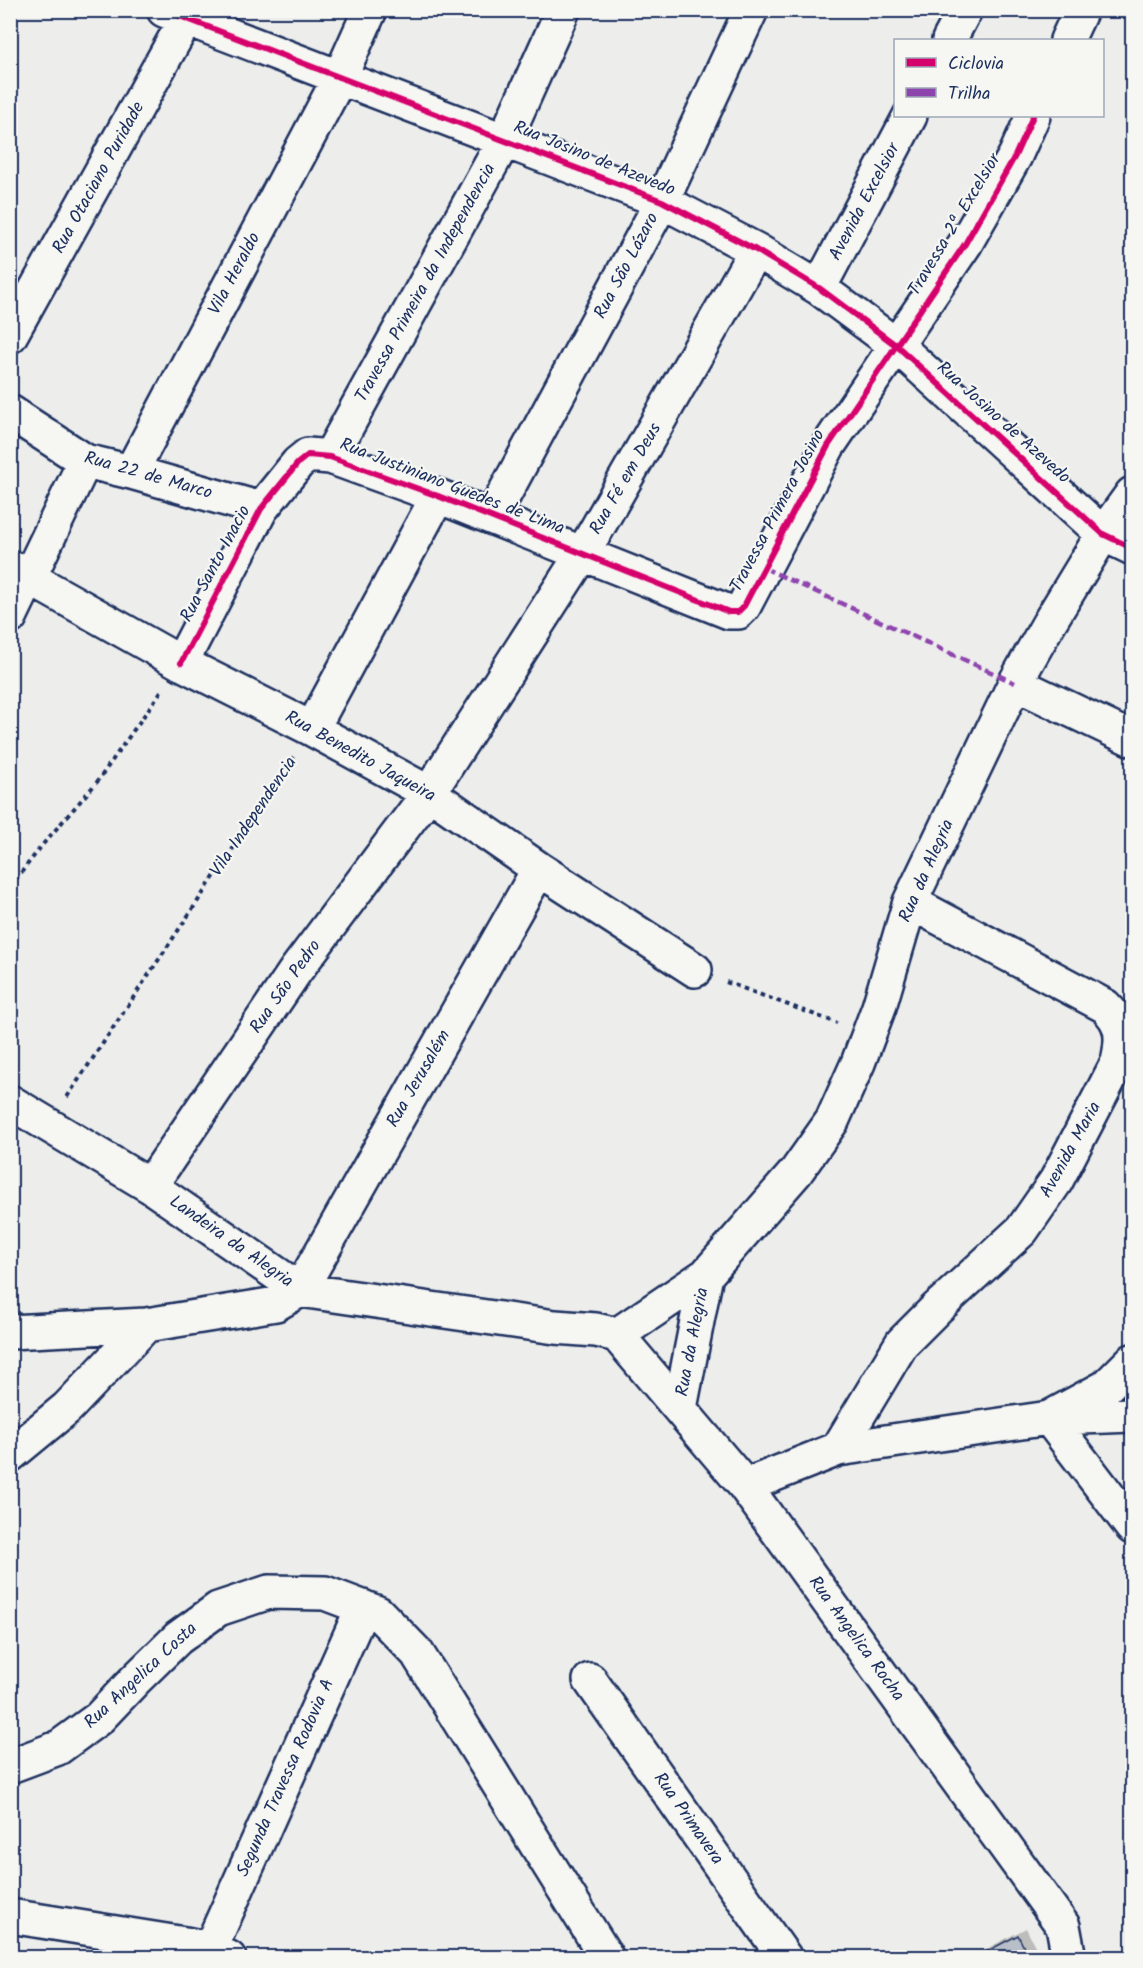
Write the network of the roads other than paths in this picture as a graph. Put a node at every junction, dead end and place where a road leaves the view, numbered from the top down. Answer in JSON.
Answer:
{"nodes":[{"id":1,"x":370,"y":10,"type":"edge"},
{"id":2,"x":563,"y":10,"type":"edge"},
{"id":3,"x":751,"y":10,"type":"edge"},
{"id":4,"x":965,"y":10,"type":"edge"},
{"id":5,"x":1081,"y":10,"type":"edge"},
{"id":6,"x":181,"y":13,"type":"edge"},
{"id":7,"x":950,"y":39,"type":"edge"},
{"id":8,"x":1068,"y":39,"type":"edge"},
{"id":9,"x":339,"y":77,"type":"junction"},
{"id":10,"x":909,"y":117,"type":"edge"},
{"id":11,"x":1033,"y":117,"type":"edge"},
{"id":12,"x":505,"y":139,"type":"junction"},
{"id":13,"x":662,"y":201,"type":"junction"},
{"id":14,"x":756,"y":250,"type":"junction"},
{"id":15,"x":819,"y":288,"type":"junction"},
{"id":16,"x":10,"y":336,"type":"edge"},
{"id":17,"x":897,"y":346,"type":"junction"},
{"id":18,"x":10,"y":412,"type":"edge"},
{"id":19,"x":319,"y":456,"type":"junction"},
{"id":20,"x":86,"y":461,"type":"junction"},
{"id":21,"x":131,"y":472,"type":"junction"},
{"id":22,"x":1132,"y":494,"type":"edge"},
{"id":23,"x":438,"y":496,"type":"junction"},
{"id":24,"x":261,"y":509,"type":"junction"},
{"id":25,"x":492,"y":517,"type":"junction"},
{"id":26,"x":1103,"y":534,"type":"junction"},
{"id":27,"x":1132,"y":548,"type":"edge"},
{"id":28,"x":583,"y":554,"type":"junction"},
{"id":29,"x":20,"y":573,"type":"edge"},
{"id":30,"x":10,"y":617,"type":"edge"},
{"id":31,"x":181,"y":663,"type":"junction"},
{"id":32,"x":1015,"y":683,"type":"junction"},
{"id":33,"x":312,"y":729,"type":"junction"},
{"id":34,"x":1132,"y":739,"type":"edge"},
{"id":35,"x":429,"y":793,"type":"junction"},
{"id":36,"x":539,"y":869,"type":"junction"},
{"id":37,"x":910,"y":902,"type":"junction"},
{"id":38,"x":695,"y":970,"type":"road end"},
{"id":39,"x":10,"y":1102,"type":"edge"},
{"id":40,"x":150,"y":1186,"type":"junction"},
{"id":41,"x":706,"y":1275,"type":"junction"},
{"id":42,"x":300,"y":1290,"type":"junction"},
{"id":43,"x":146,"y":1325,"type":"junction"},
{"id":44,"x":10,"y":1332,"type":"edge"},
{"id":45,"x":618,"y":1335,"type":"junction"},
{"id":46,"x":1132,"y":1361,"type":"edge"},
{"id":47,"x":681,"y":1408,"type":"junction"},
{"id":48,"x":1132,"y":1415,"type":"edge"},
{"id":49,"x":1049,"y":1418,"type":"junction"},
{"id":50,"x":838,"y":1449,"type":"junction"},
{"id":51,"x":10,"y":1455,"type":"edge"},
{"id":52,"x":745,"y":1486,"type":"junction"},
{"id":53,"x":1132,"y":1527,"type":"edge"},
{"id":54,"x":370,"y":1610,"type":"junction"},
{"id":55,"x":590,"y":1680,"type":"dead end"},
{"id":56,"x":10,"y":1766,"type":"edge"},
{"id":57,"x":10,"y":1916,"type":"edge"},
{"id":58,"x":201,"y":1952,"type":"edge"},
{"id":59,"x":607,"y":1958,"type":"edge"},
{"id":60,"x":785,"y":1958,"type":"edge"},
{"id":61,"x":1069,"y":1958,"type":"edge"}],
"edges":[{"from":1,"to":9,"type":"street","name":"Vila Heraldo"},
{"from":2,"to":12,"type":"street","name":"Travessa Primeira da Independencia"},
{"from":3,"to":13,"type":"street","name":"Rua São Lázaro"},
{"from":4,"to":7,"type":"street"},
{"from":5,"to":8,"type":"street"},
{"from":6,"to":9,"type":"street","name":"Rua Josino de Azevedo"},
{"from":6,"to":16,"type":"street","name":"Rua Otaciano Puridade"},
{"from":9,"to":12,"type":"street","name":"Rua Josino de Azevedo"},
{"from":9,"to":21,"type":"street","name":"Vila Heraldo"},
{"from":10,"to":15,"type":"street","name":"Avenida Excelsior"},
{"from":11,"to":17,"type":"street","name":"Travessa 2ª Excelsior"},
{"from":12,"to":13,"type":"street","name":"Rua Josino de Azevedo"},
{"from":12,"to":19,"type":"street","name":"Travessa Primeira da Independencia"},
{"from":13,"to":14,"type":"street","name":"Rua Josino de Azevedo"},
{"from":13,"to":25,"type":"street","name":"Rua São Lázaro"},
{"from":14,"to":15,"type":"street","name":"Rua Josino de Azevedo"},
{"from":14,"to":28,"type":"street","name":"Rua Fé em Deus"},
{"from":15,"to":17,"type":"street","name":"Rua Josino de Azevedo"},
{"from":17,"to":26,"type":"street","name":"Rua Josino de Azevedo"},
{"from":17,"to":28,"type":"street","name":"Travessa Primera Josino"},
{"from":18,"to":20,"type":"street","name":"Rua 22 de Marco"},
{"from":19,"to":23,"type":"street","name":"Rua Justiniano Guedes de Lima"},
{"from":19,"to":24,"type":"street","name":"Rua Santo Inacio"},
{"from":20,"to":21,"type":"street","name":"Rua 22 de Marco"},
{"from":20,"to":29,"type":"street"},
{"from":21,"to":24,"type":"street","name":"Rua 22 de Marco"},
{"from":22,"to":26,"type":"street","name":"Rua da Alegria"},
{"from":23,"to":25,"type":"street","name":"Rua Justiniano Guedes de Lima"},
{"from":23,"to":33,"type":"street"},
{"from":24,"to":31,"type":"street","name":"Rua Santo Inacio"},
{"from":25,"to":28,"type":"street","name":"Rua Justiniano Guedes de Lima"},
{"from":26,"to":27,"type":"street","name":"Rua Josino de Azevedo"},
{"from":26,"to":32,"type":"street","name":"Rua da Alegria"},
{"from":28,"to":35,"type":"street","name":"Rua Fé em Deus"},
{"from":29,"to":30,"type":"street"},
{"from":29,"to":31,"type":"street","name":"Rua Benedito Jaqueira"},
{"from":31,"to":33,"type":"street","name":"Rua Benedito Jaqueira"},
{"from":32,"to":34,"type":"street"},
{"from":32,"to":37,"type":"street","name":"Rua da Alegria"},
{"from":33,"to":35,"type":"street","name":"Rua Benedito Jaqueira"},
{"from":35,"to":36,"type":"street","name":"Rua Benedito Jaqueira"},
{"from":35,"to":40,"type":"street","name":"Rua São Pedro"},
{"from":36,"to":38,"type":"street","name":"Rua Benedito Jaqueira"},
{"from":36,"to":42,"type":"street","name":"Rua Jerusalém"},
{"from":37,"to":41,"type":"street","name":"Rua da Alegria"},
{"from":37,"to":50,"type":"street","name":"Avenida Maria"},
{"from":39,"to":40,"type":"street","name":"Landeira da Alegria"},
{"from":40,"to":42,"type":"street","name":"Landeira da Alegria"},
{"from":41,"to":45,"type":"street","name":"Rua da Alegria"},
{"from":41,"to":47,"type":"street","name":"Rua da Alegria"},
{"from":42,"to":43,"type":"street"},
{"from":42,"to":45,"type":"street","name":"Landeira da Alegria"},
{"from":43,"to":44,"type":"street"},
{"from":43,"to":51,"type":"street"},
{"from":45,"to":47,"type":"street","name":"Rua Angelica Rocha"},
{"from":46,"to":49,"type":"street"},
{"from":47,"to":52,"type":"street","name":"Rua Angelica Rocha"},
{"from":48,"to":49,"type":"street"},
{"from":49,"to":50,"type":"street"},
{"from":49,"to":53,"type":"street"},
{"from":50,"to":52,"type":"street"},
{"from":52,"to":61,"type":"street","name":"Rua Angelica Rocha"},
{"from":54,"to":56,"type":"street","name":"Rua Angelica Costa"},
{"from":54,"to":58,"type":"street","name":"Segunda Travessa Rodovia A"},
{"from":54,"to":59,"type":"street"},
{"from":55,"to":60,"type":"street","name":"Rua Primavera"},
{"from":57,"to":58,"type":"street"}]}
